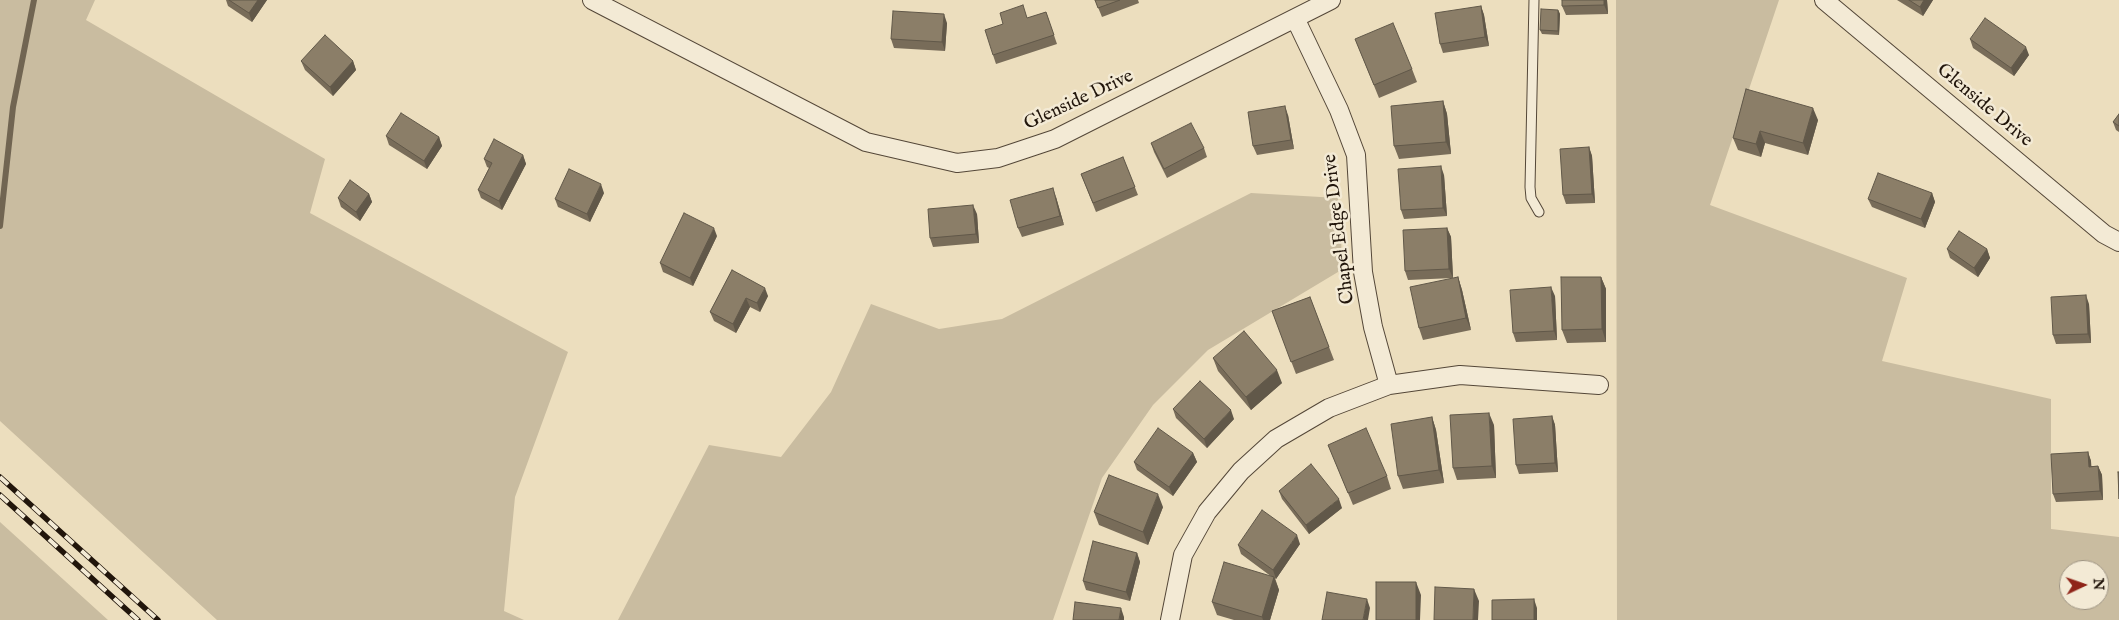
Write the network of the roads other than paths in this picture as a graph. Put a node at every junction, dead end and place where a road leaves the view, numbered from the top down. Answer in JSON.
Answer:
{"nodes":[{"id":1,"x":592,"y":0,"type":"edge"},
{"id":2,"x":1331,"y":0,"type":"edge"},
{"id":3,"x":1534,"y":0,"type":"edge"},
{"id":4,"x":1824,"y":0,"type":"edge"},
{"id":5,"x":1295,"y":18,"type":"junction"},
{"id":6,"x":1539,"y":212,"type":"dead end"},
{"id":7,"x":2119,"y":242,"type":"edge"},
{"id":8,"x":1390,"y":385,"type":"junction"},
{"id":9,"x":1599,"y":385,"type":"dead end"},
{"id":10,"x":1170,"y":620,"type":"edge"}],
"edges":[{"from":1,"to":5,"type":"street","name":"Glenside Drive"},
{"from":2,"to":5,"type":"street","name":"Glenside Drive"},
{"from":3,"to":6,"type":"lane"},
{"from":4,"to":7,"type":"street","name":"Glenside Drive"},
{"from":5,"to":8,"type":"street","name":"Chapel Edge Drive"},
{"from":8,"to":9,"type":"street"},
{"from":8,"to":10,"type":"street"}]}
